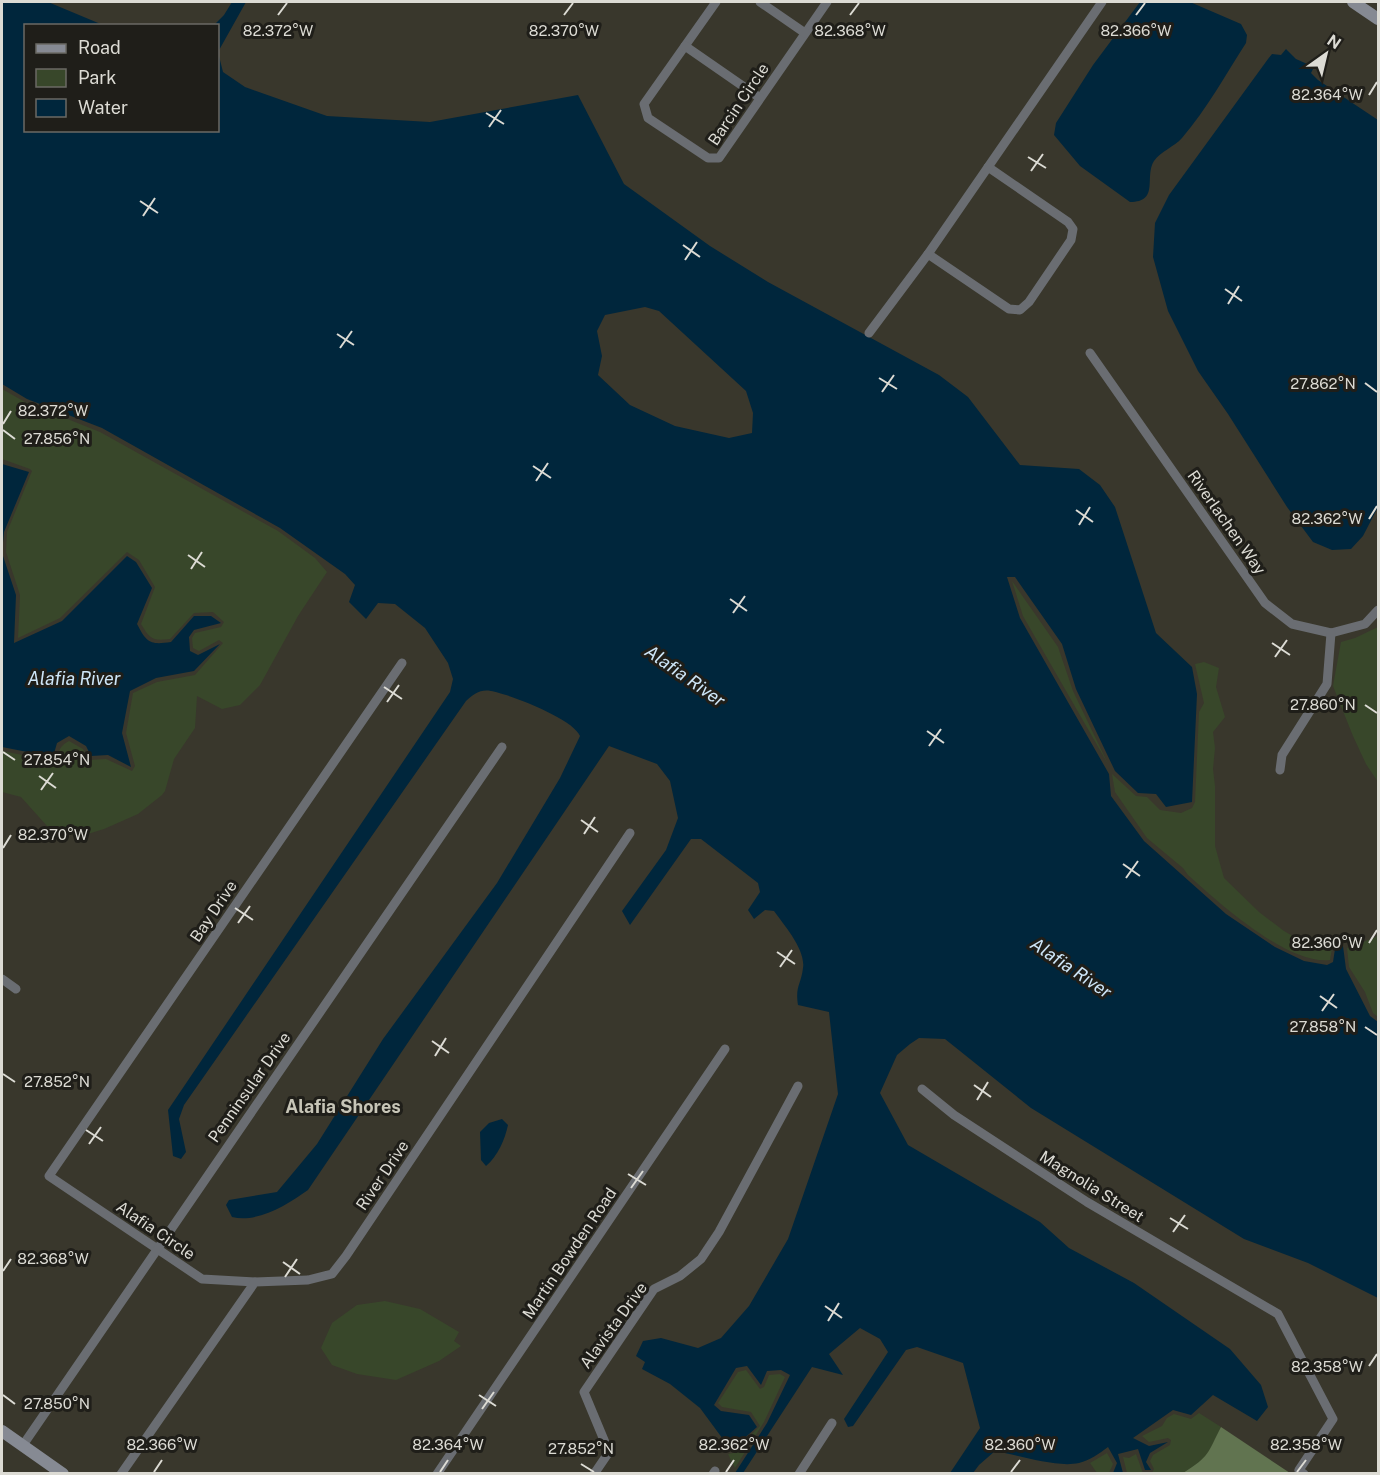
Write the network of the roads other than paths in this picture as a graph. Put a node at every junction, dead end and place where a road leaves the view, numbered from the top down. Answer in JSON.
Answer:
{"nodes":[{"id":1,"x":716,"y":2,"type":"edge"},
{"id":2,"x":760,"y":2,"type":"edge"},
{"id":3,"x":827,"y":2,"type":"edge"},
{"id":4,"x":1102,"y":2,"type":"edge"},
{"id":5,"x":1353,"y":2,"type":"edge"},
{"id":6,"x":1378,"y":19,"type":"edge"},
{"id":7,"x":805,"y":33,"type":"junction"},
{"id":8,"x":686,"y":46,"type":"junction"},
{"id":9,"x":760,"y":98,"type":"junction"},
{"id":10,"x":988,"y":167,"type":"junction"},
{"id":11,"x":928,"y":254,"type":"junction"},
{"id":12,"x":869,"y":333,"type":"dead end"},
{"id":13,"x":1090,"y":353,"type":"dead end"},
{"id":14,"x":1378,"y":609,"type":"edge"},
{"id":15,"x":1330,"y":633,"type":"junction"},
{"id":16,"x":402,"y":663,"type":"dead end"},
{"id":17,"x":502,"y":747,"type":"dead end"},
{"id":18,"x":1280,"y":770,"type":"dead end"},
{"id":19,"x":630,"y":833,"type":"dead end"},
{"id":20,"x":2,"y":979,"type":"edge"},
{"id":21,"x":16,"y":988,"type":"dead end"},
{"id":22,"x":725,"y":1049,"type":"dead end"},
{"id":23,"x":798,"y":1086,"type":"dead end"},
{"id":24,"x":922,"y":1089,"type":"dead end"},
{"id":25,"x":49,"y":1176,"type":"joint"},
{"id":26,"x":157,"y":1248,"type":"junction"},
{"id":27,"x":255,"y":1282,"type":"junction"},
{"id":28,"x":832,"y":1423,"type":"dead end"},
{"id":29,"x":2,"y":1431,"type":"edge"},
{"id":30,"x":23,"y":1445,"type":"junction"},
{"id":31,"x":63,"y":1473,"type":"edge"},
{"id":32,"x":121,"y":1473,"type":"edge"},
{"id":33,"x":437,"y":1473,"type":"edge"},
{"id":34,"x":594,"y":1473,"type":"edge"},
{"id":35,"x":799,"y":1473,"type":"edge"},
{"id":36,"x":1304,"y":1473,"type":"edge"}],
"edges":[{"from":1,"to":8,"type":"street","name":"Barcin Circle"},
{"from":2,"to":7,"type":"street"},
{"from":3,"to":7,"type":"street","name":"Barcin Circle"},
{"from":4,"to":10,"type":"street"},
{"from":5,"to":6,"type":"main road"},
{"from":7,"to":9,"type":"street","name":"Barcin Circle"},
{"from":8,"to":9,"type":"street"},
{"from":8,"to":9,"type":"street","name":"Barcin Circle"},
{"from":10,"to":11,"type":"street"},
{"from":10,"to":11,"type":"street"},
{"from":11,"to":12,"type":"street"},
{"from":13,"to":15,"type":"street","name":"Riverlachen Way"},
{"from":14,"to":15,"type":"street","name":"Riverlachen Way"},
{"from":15,"to":18,"type":"street"},
{"from":16,"to":25,"type":"street","name":"Bay Drive"},
{"from":17,"to":26,"type":"street","name":"Penninsular Drive"},
{"from":19,"to":27,"type":"street","name":"River Drive"},
{"from":20,"to":21,"type":"street"},
{"from":22,"to":33,"type":"street","name":"Martin Bowden Road"},
{"from":23,"to":34,"type":"street","name":"Alavista Drive"},
{"from":24,"to":36,"type":"street","name":"Magnolia Street"},
{"from":25,"to":26,"type":"street","name":"Alafia Circle"},
{"from":26,"to":27,"type":"street","name":"Alafia Circle"},
{"from":26,"to":30,"type":"street","name":"Penninsular Drive"},
{"from":27,"to":32,"type":"street"},
{"from":28,"to":35,"type":"street"},
{"from":29,"to":30,"type":"main road"},
{"from":30,"to":31,"type":"main road"}]}
